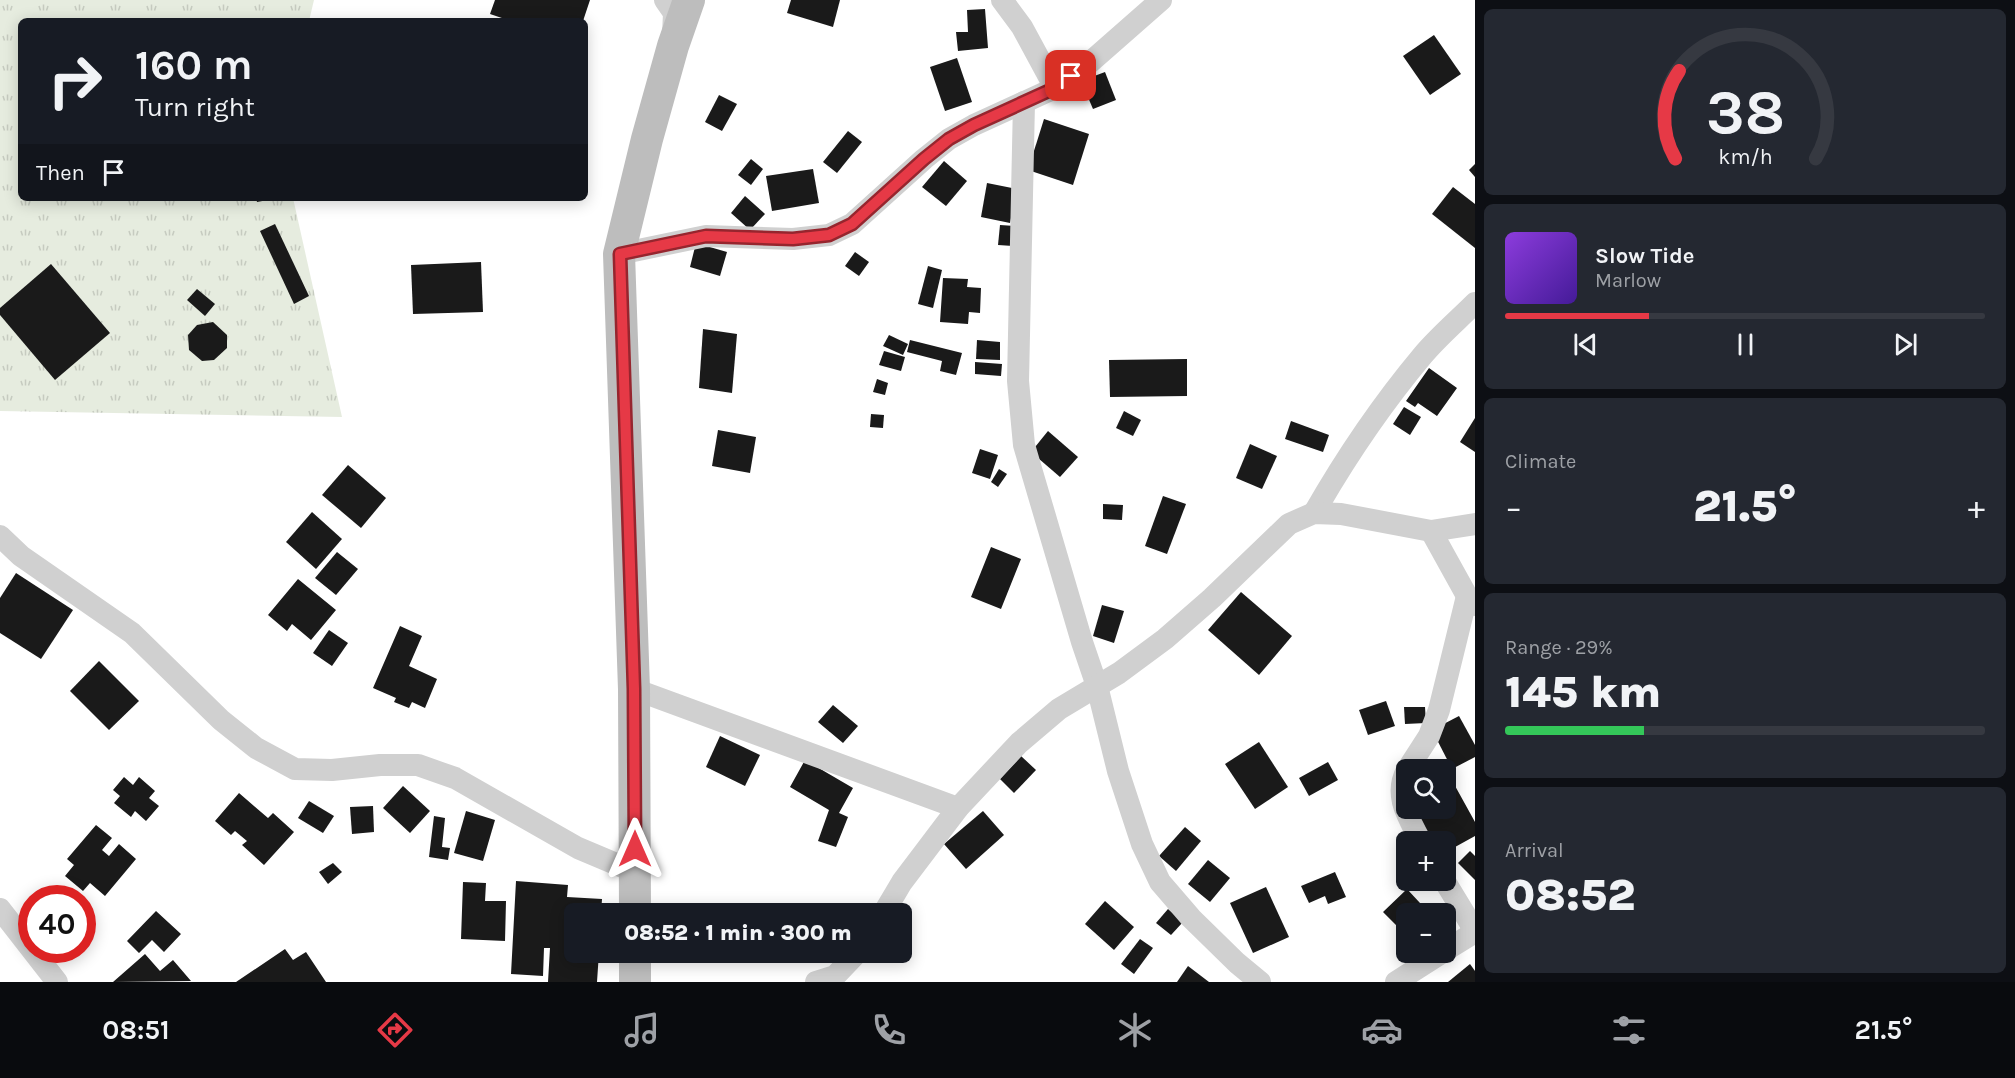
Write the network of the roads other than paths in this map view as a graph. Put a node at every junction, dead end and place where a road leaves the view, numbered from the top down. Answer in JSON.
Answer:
{"nodes":[{"id":1,"x":665,"y":0,"type":"edge"},
{"id":2,"x":689,"y":0,"type":"edge"},
{"id":3,"x":1002,"y":0,"type":"edge"},
{"id":4,"x":1161,"y":0,"type":"edge"},
{"id":5,"x":673,"y":46,"type":"junction"},
{"id":6,"x":1055,"y":88,"type":"junction"},
{"id":7,"x":1024,"y":102,"type":"junction"},
{"id":8,"x":620,"y":254,"type":"junction"},
{"id":9,"x":1475,"y":303,"type":"edge"},
{"id":10,"x":1314,"y":513,"type":"junction"},
{"id":11,"x":1475,"y":524,"type":"edge"},
{"id":12,"x":1431,"y":531,"type":"junction"},
{"id":13,"x":0,"y":536,"type":"edge"},
{"id":14,"x":1471,"y":601,"type":"edge"},
{"id":15,"x":1097,"y":686,"type":"junction"},
{"id":16,"x":634,"y":689,"type":"junction"},
{"id":17,"x":1414,"y":759,"type":"edge"},
{"id":18,"x":957,"y":808,"type":"junction"},
{"id":19,"x":635,"y":872,"type":"junction"},
{"id":20,"x":1451,"y":891,"type":"edge"},
{"id":21,"x":635,"y":903,"type":"edge"},
{"id":22,"x":890,"y":903,"type":"edge"},
{"id":23,"x":0,"y":909,"type":"edge"},
{"id":24,"x":1475,"y":931,"type":"edge"},
{"id":25,"x":1456,"y":943,"type":"edge"},
{"id":26,"x":635,"y":963,"type":"edge"},
{"id":27,"x":846,"y":963,"type":"edge"},
{"id":28,"x":1425,"y":963,"type":"edge"},
{"id":29,"x":828,"y":980,"type":"edge"},
{"id":30,"x":57,"y":982,"type":"edge"},
{"id":31,"x":635,"y":982,"type":"edge"},
{"id":32,"x":1260,"y":982,"type":"edge"},
{"id":33,"x":1396,"y":982,"type":"edge"}],
"edges":[{"from":1,"to":5,"type":"street"},
{"from":2,"to":5,"type":"street"},
{"from":3,"to":6,"type":"street"},
{"from":4,"to":6,"type":"street"},
{"from":5,"to":8,"type":"street"},
{"from":6,"to":7,"type":"street"},
{"from":7,"to":8,"type":"street"},
{"from":7,"to":15,"type":"street"},
{"from":8,"to":16,"type":"street"},
{"from":9,"to":10,"type":"street"},
{"from":10,"to":12,"type":"street"},
{"from":10,"to":15,"type":"street"},
{"from":11,"to":12,"type":"street"},
{"from":12,"to":14,"type":"street"},
{"from":13,"to":19,"type":"street"},
{"from":14,"to":17,"type":"street"},
{"from":15,"to":18,"type":"street"},
{"from":15,"to":32,"type":"street"},
{"from":16,"to":18,"type":"street"},
{"from":16,"to":19,"type":"street"},
{"from":18,"to":22,"type":"street"},
{"from":19,"to":21,"type":"street"},
{"from":20,"to":24,"type":"street"},
{"from":23,"to":30,"type":"street"},
{"from":24,"to":25,"type":"street"},
{"from":26,"to":31,"type":"street"},
{"from":27,"to":29,"type":"street"},
{"from":28,"to":33,"type":"street"}]}
